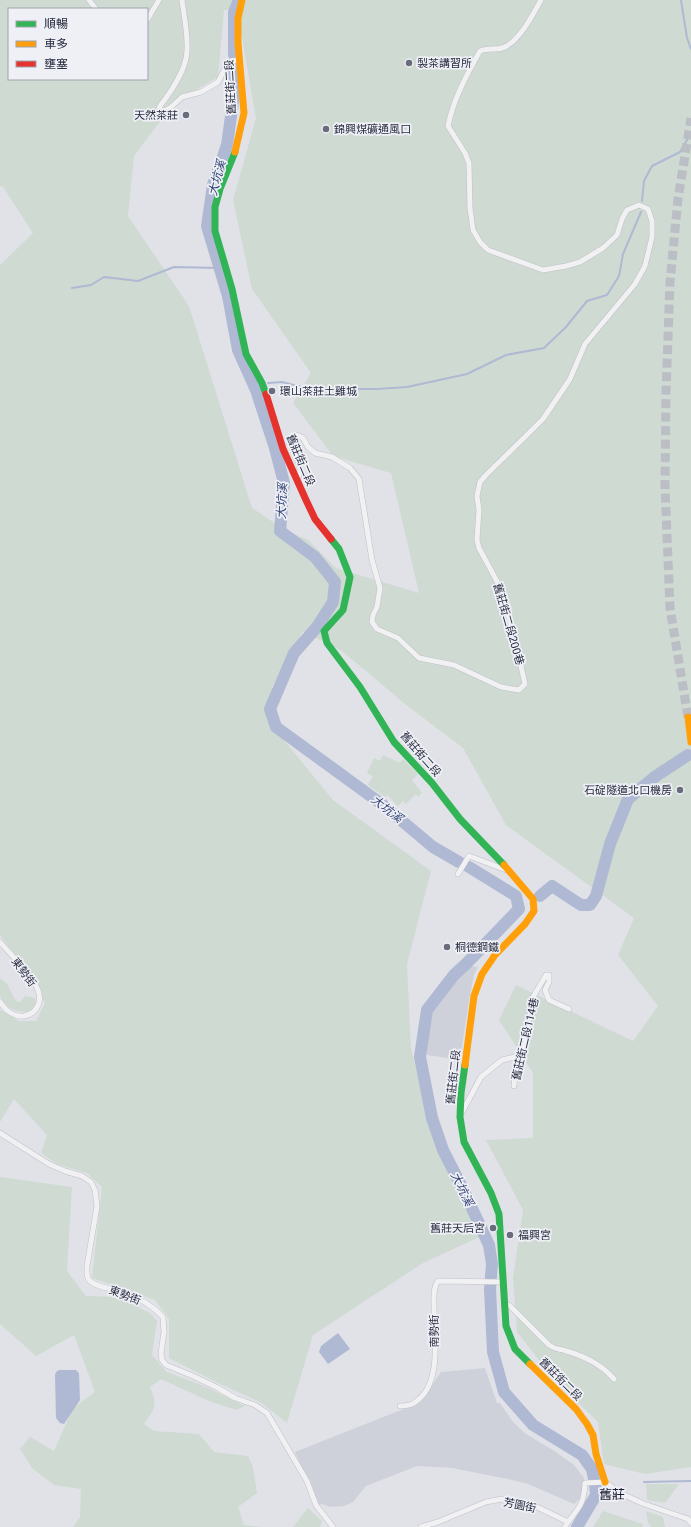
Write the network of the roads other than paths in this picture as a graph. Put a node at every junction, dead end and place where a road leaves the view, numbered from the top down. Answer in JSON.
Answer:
{"nodes":[{"id":1,"x":88,"y":0,"type":"edge"},
{"id":2,"x":159,"y":0,"type":"edge"},
{"id":3,"x":182,"y":0,"type":"edge"},
{"id":4,"x":242,"y":0,"type":"edge"},
{"id":5,"x":541,"y":0,"type":"edge"},
{"id":6,"x":95,"y":8,"type":"edge"},
{"id":7,"x":148,"y":18,"type":"edge"},
{"id":8,"x":239,"y":60,"type":"junction"},
{"id":9,"x":298,"y":480,"type":"junction"},
{"id":10,"x":688,"y":717,"type":"dead end"},
{"id":11,"x":691,"y":742,"type":"edge"},
{"id":12,"x":510,"y":872,"type":"junction"},
{"id":13,"x":458,"y":874,"type":"dead end"},
{"id":14,"x":0,"y":942,"type":"edge"},
{"id":15,"x":0,"y":1002,"type":"edge"},
{"id":16,"x":569,"y":1009,"type":"dead end"},
{"id":17,"x":523,"y":1054,"type":"junction"},
{"id":18,"x":514,"y":1086,"type":"dead end"},
{"id":19,"x":460,"y":1117,"type":"junction"},
{"id":20,"x":0,"y":1133,"type":"edge"},
{"id":21,"x":500,"y":1282,"type":"junction"},
{"id":22,"x":504,"y":1305,"type":"junction"},
{"id":23,"x":614,"y":1379,"type":"dead end"},
{"id":24,"x":400,"y":1406,"type":"dead end"},
{"id":25,"x":602,"y":1483,"type":"junction"},
{"id":26,"x":690,"y":1519,"type":"edge"},
{"id":27,"x":567,"y":1525,"type":"edge"},
{"id":28,"x":333,"y":1527,"type":"edge"},
{"id":29,"x":421,"y":1527,"type":"edge"}],
"edges":[{"from":1,"to":6,"type":"street"},
{"from":2,"to":7,"type":"street"},
{"from":3,"to":8,"type":"street"},
{"from":4,"to":8,"type":"main road","name":"舊莊街二段"},
{"from":5,"to":9,"type":"street","name":"舊莊街二段200巷"},
{"from":8,"to":9,"type":"main road","name":"舊莊街二段"},
{"from":9,"to":12,"type":"main road","name":"舊莊街二段"},
{"from":10,"to":11,"type":"main road"},
{"from":12,"to":13,"type":"street"},
{"from":12,"to":19,"type":"main road","name":"舊莊街二段"},
{"from":14,"to":15,"type":"street","name":"東勢街"},
{"from":16,"to":17,"type":"street","name":"舊莊街二段114巷"},
{"from":17,"to":18,"type":"street","name":"舊莊街二段114巷"},
{"from":17,"to":19,"type":"street"},
{"from":19,"to":21,"type":"main road","name":"舊莊街二段"},
{"from":20,"to":28,"type":"street","name":"東勢街"},
{"from":21,"to":22,"type":"main road","name":"舊莊街二段"},
{"from":21,"to":24,"type":"street","name":"南勢街"},
{"from":22,"to":23,"type":"street"},
{"from":22,"to":25,"type":"main road","name":"舊莊街二段"},
{"from":25,"to":26,"type":"street"},
{"from":25,"to":27,"type":"street"},
{"from":27,"to":29,"type":"street","name":"芳園街"}]}
